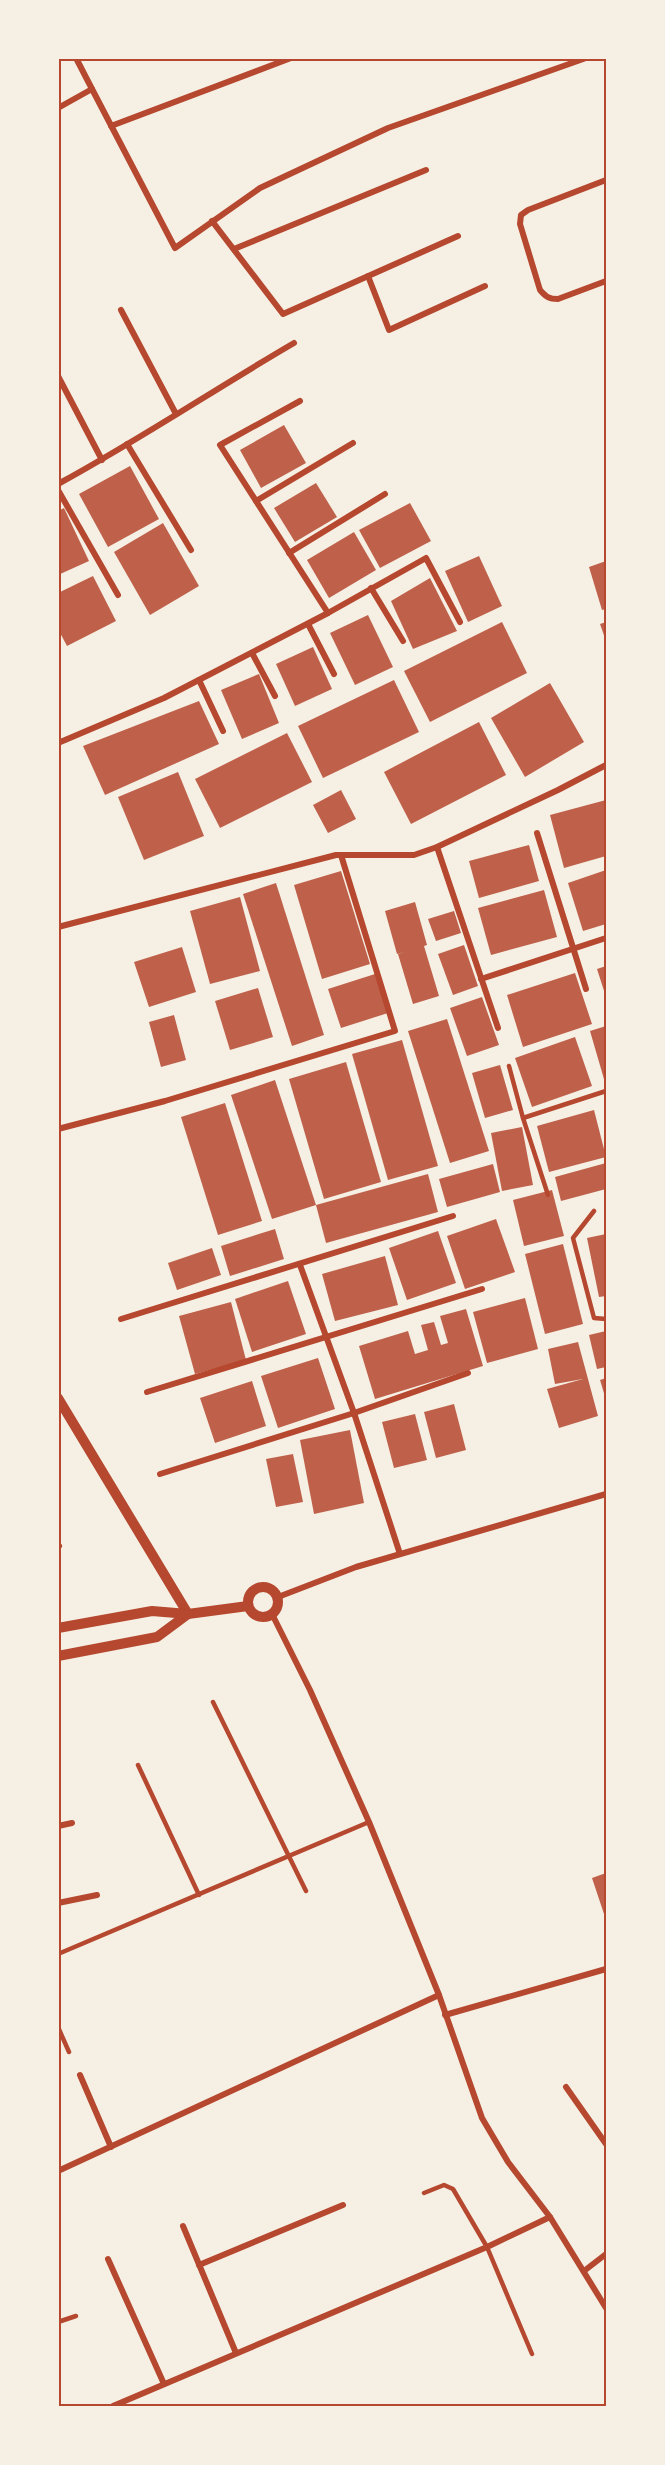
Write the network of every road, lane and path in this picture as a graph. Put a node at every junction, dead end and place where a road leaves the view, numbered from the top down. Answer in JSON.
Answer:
{"nodes":[{"id":1,"x":76,"y":58,"type":"edge"},
{"id":2,"x":291,"y":58,"type":"edge"},
{"id":3,"x":586,"y":58,"type":"edge"},
{"id":4,"x":92,"y":89,"type":"junction"},
{"id":5,"x":58,"y":108,"type":"edge"},
{"id":6,"x":111,"y":126,"type":"junction"},
{"id":7,"x":426,"y":170,"type":"dead end"},
{"id":8,"x":606,"y":180,"type":"edge"},
{"id":9,"x":212,"y":221,"type":"junction"},
{"id":10,"x":459,"y":236,"type":"dead end"},
{"id":11,"x":234,"y":249,"type":"junction"},
{"id":12,"x":368,"y":276,"type":"junction"},
{"id":13,"x":606,"y":281,"type":"edge"},
{"id":14,"x":485,"y":286,"type":"dead end"},
{"id":15,"x":122,"y":310,"type":"dead end"},
{"id":16,"x":294,"y":343,"type":"dead end"},
{"id":17,"x":58,"y":376,"type":"edge"},
{"id":18,"x":300,"y":401,"type":"dead end"},
{"id":19,"x":176,"y":414,"type":"junction"},
{"id":20,"x":353,"y":443,"type":"dead end"},
{"id":21,"x":127,"y":444,"type":"junction"},
{"id":22,"x":102,"y":460,"type":"junction"},
{"id":23,"x":58,"y":484,"type":"edge"},
{"id":24,"x":58,"y":490,"type":"edge"},
{"id":25,"x":385,"y":494,"type":"dead end"},
{"id":26,"x":256,"y":501,"type":"junction"},
{"id":27,"x":191,"y":550,"type":"dead end"},
{"id":28,"x":290,"y":553,"type":"junction"},
{"id":29,"x":371,"y":588,"type":"junction"},
{"id":30,"x":118,"y":595,"type":"dead end"},
{"id":31,"x":328,"y":613,"type":"junction"},
{"id":32,"x":460,"y":622,"type":"dead end"},
{"id":33,"x":308,"y":624,"type":"junction"},
{"id":34,"x":403,"y":641,"type":"dead end"},
{"id":35,"x":252,"y":653,"type":"junction"},
{"id":36,"x":334,"y":674,"type":"dead end"},
{"id":37,"x":199,"y":680,"type":"junction"},
{"id":38,"x":275,"y":696,"type":"dead end"},
{"id":39,"x":223,"y":731,"type":"dead end"},
{"id":40,"x":58,"y":743,"type":"edge"},
{"id":41,"x":606,"y":765,"type":"edge"},
{"id":42,"x":537,"y":833,"type":"dead end"},
{"id":43,"x":438,"y":847,"type":"junction"},
{"id":44,"x":341,"y":855,"type":"junction"},
{"id":45,"x":58,"y":927,"type":"edge"},
{"id":46,"x":606,"y":938,"type":"edge"},
{"id":47,"x":574,"y":949,"type":"junction"},
{"id":48,"x":481,"y":980,"type":"junction"},
{"id":49,"x":586,"y":988,"type":"dead end"},
{"id":50,"x":498,"y":1028,"type":"dead end"},
{"id":51,"x":509,"y":1066,"type":"dead end"},
{"id":52,"x":606,"y":1091,"type":"edge"},
{"id":53,"x":523,"y":1118,"type":"junction"},
{"id":54,"x":58,"y":1129,"type":"edge"},
{"id":55,"x":548,"y":1195,"type":"dead end"},
{"id":56,"x":594,"y":1211,"type":"dead end"},
{"id":57,"x":453,"y":1216,"type":"dead end"},
{"id":58,"x":300,"y":1265,"type":"junction"},
{"id":59,"x":482,"y":1289,"type":"dead end"},
{"id":60,"x":121,"y":1319,"type":"dead end"},
{"id":61,"x":606,"y":1319,"type":"edge"},
{"id":62,"x":326,"y":1336,"type":"junction"},
{"id":63,"x":468,"y":1373,"type":"dead end"},
{"id":64,"x":147,"y":1392,"type":"dead end"},
{"id":65,"x":58,"y":1398,"type":"edge"},
{"id":66,"x":354,"y":1413,"type":"junction"},
{"id":67,"x":160,"y":1474,"type":"dead end"},
{"id":68,"x":606,"y":1494,"type":"edge"},
{"id":69,"x":400,"y":1554,"type":"junction"},
{"id":70,"x":278,"y":1598,"type":"junction"},
{"id":71,"x":248,"y":1606,"type":"junction"},
{"id":72,"x":188,"y":1614,"type":"junction"},
{"id":73,"x":272,"y":1614,"type":"junction"},
{"id":74,"x":58,"y":1628,"type":"edge"},
{"id":75,"x":58,"y":1656,"type":"edge"},
{"id":76,"x":213,"y":1702,"type":"dead end"},
{"id":77,"x":138,"y":1765,"type":"dead end"},
{"id":78,"x":369,"y":1822,"type":"junction"},
{"id":79,"x":72,"y":1823,"type":"dead end"},
{"id":80,"x":58,"y":1826,"type":"edge"},
{"id":81,"x":288,"y":1857,"type":"junction"},
{"id":82,"x":306,"y":1891,"type":"dead end"},
{"id":83,"x":98,"y":1895,"type":"dead end"},
{"id":84,"x":199,"y":1895,"type":"junction"},
{"id":85,"x":58,"y":1903,"type":"edge"},
{"id":86,"x":58,"y":1954,"type":"edge"},
{"id":87,"x":606,"y":1969,"type":"edge"},
{"id":88,"x":439,"y":1995,"type":"junction"},
{"id":89,"x":445,"y":2014,"type":"junction"},
{"id":90,"x":58,"y":2027,"type":"edge"},
{"id":91,"x":69,"y":2052,"type":"dead end"},
{"id":92,"x":80,"y":2074,"type":"dead end"},
{"id":93,"x":566,"y":2087,"type":"dead end"},
{"id":94,"x":606,"y":2144,"type":"edge"},
{"id":95,"x":111,"y":2147,"type":"junction"},
{"id":96,"x":58,"y":2172,"type":"edge"},
{"id":97,"x":424,"y":2193,"type":"dead end"},
{"id":98,"x":343,"y":2205,"type":"dead end"},
{"id":99,"x":550,"y":2217,"type":"junction"},
{"id":100,"x":183,"y":2226,"type":"dead end"},
{"id":101,"x":487,"y":2247,"type":"junction"},
{"id":102,"x":606,"y":2254,"type":"edge"},
{"id":103,"x":108,"y":2259,"type":"dead end"},
{"id":104,"x":199,"y":2265,"type":"junction"},
{"id":105,"x":584,"y":2271,"type":"junction"},
{"id":106,"x":606,"y":2308,"type":"edge"},
{"id":107,"x":75,"y":2316,"type":"dead end"},
{"id":108,"x":58,"y":2322,"type":"edge"},
{"id":109,"x":236,"y":2353,"type":"junction"},
{"id":110,"x":532,"y":2354,"type":"dead end"},
{"id":111,"x":164,"y":2384,"type":"junction"},
{"id":112,"x":113,"y":2406,"type":"edge"}],
"edges":[{"from":1,"to":4,"type":"street"},
{"from":2,"to":6,"type":"street"},
{"from":3,"to":9,"type":"street"},
{"from":4,"to":5,"type":"street"},
{"from":4,"to":6,"type":"street"},
{"from":6,"to":9,"type":"street"},
{"from":7,"to":11,"type":"street"},
{"from":8,"to":13,"type":"street"},
{"from":9,"to":11,"type":"street"},
{"from":10,"to":12,"type":"street"},
{"from":11,"to":12,"type":"street"},
{"from":12,"to":14,"type":"street"},
{"from":15,"to":19,"type":"street"},
{"from":16,"to":19,"type":"street"},
{"from":17,"to":22,"type":"street"},
{"from":18,"to":26,"type":"street"},
{"from":19,"to":21,"type":"street"},
{"from":20,"to":26,"type":"street"},
{"from":21,"to":22,"type":"street"},
{"from":21,"to":27,"type":"street"},
{"from":22,"to":23,"type":"street"},
{"from":24,"to":30,"type":"street"},
{"from":25,"to":28,"type":"street"},
{"from":26,"to":28,"type":"street"},
{"from":28,"to":31,"type":"street"},
{"from":29,"to":31,"type":"street"},
{"from":29,"to":32,"type":"street"},
{"from":29,"to":34,"type":"street"},
{"from":31,"to":33,"type":"street"},
{"from":33,"to":35,"type":"street"},
{"from":33,"to":36,"type":"street"},
{"from":35,"to":37,"type":"street"},
{"from":35,"to":38,"type":"street"},
{"from":37,"to":39,"type":"street"},
{"from":37,"to":40,"type":"street"},
{"from":41,"to":43,"type":"street"},
{"from":42,"to":47,"type":"street"},
{"from":43,"to":44,"type":"street"},
{"from":43,"to":48,"type":"street"},
{"from":44,"to":45,"type":"street"},
{"from":44,"to":54,"type":"street"},
{"from":46,"to":47,"type":"street"},
{"from":47,"to":48,"type":"street"},
{"from":47,"to":49,"type":"street"},
{"from":48,"to":50,"type":"street"},
{"from":51,"to":53,"type":"lane"},
{"from":52,"to":53,"type":"lane"},
{"from":53,"to":55,"type":"lane"},
{"from":56,"to":61,"type":"lane"},
{"from":57,"to":58,"type":"street"},
{"from":58,"to":60,"type":"street"},
{"from":58,"to":62,"type":"street"},
{"from":59,"to":62,"type":"street"},
{"from":62,"to":64,"type":"street"},
{"from":62,"to":66,"type":"street"},
{"from":63,"to":66,"type":"street"},
{"from":65,"to":72,"type":"street"},
{"from":66,"to":67,"type":"street"},
{"from":66,"to":69,"type":"street"},
{"from":68,"to":69,"type":"street"},
{"from":69,"to":70,"type":"street"},
{"from":70,"to":71,"type":"street"},
{"from":70,"to":73,"type":"street"},
{"from":71,"to":72,"type":"street"},
{"from":71,"to":73,"type":"street"},
{"from":72,"to":74,"type":"street"},
{"from":72,"to":75,"type":"street"},
{"from":73,"to":78,"type":"street"},
{"from":76,"to":81,"type":"lane"},
{"from":77,"to":84,"type":"lane"},
{"from":78,"to":81,"type":"lane"},
{"from":78,"to":88,"type":"street"},
{"from":79,"to":80,"type":"street"},
{"from":81,"to":82,"type":"lane"},
{"from":81,"to":84,"type":"lane"},
{"from":83,"to":85,"type":"street"},
{"from":84,"to":86,"type":"lane"},
{"from":87,"to":89,"type":"street"},
{"from":88,"to":89,"type":"street"},
{"from":88,"to":95,"type":"street"},
{"from":89,"to":99,"type":"street"},
{"from":90,"to":91,"type":"lane"},
{"from":92,"to":95,"type":"street"},
{"from":93,"to":94,"type":"street"},
{"from":95,"to":96,"type":"street"},
{"from":97,"to":101,"type":"lane"},
{"from":98,"to":104,"type":"street"},
{"from":99,"to":101,"type":"street"},
{"from":99,"to":105,"type":"street"},
{"from":100,"to":104,"type":"street"},
{"from":101,"to":109,"type":"street"},
{"from":101,"to":110,"type":"lane"},
{"from":102,"to":105,"type":"street"},
{"from":103,"to":111,"type":"street"},
{"from":104,"to":109,"type":"street"},
{"from":105,"to":106,"type":"street"},
{"from":107,"to":108,"type":"lane"},
{"from":109,"to":111,"type":"street"},
{"from":111,"to":112,"type":"street"}]}
